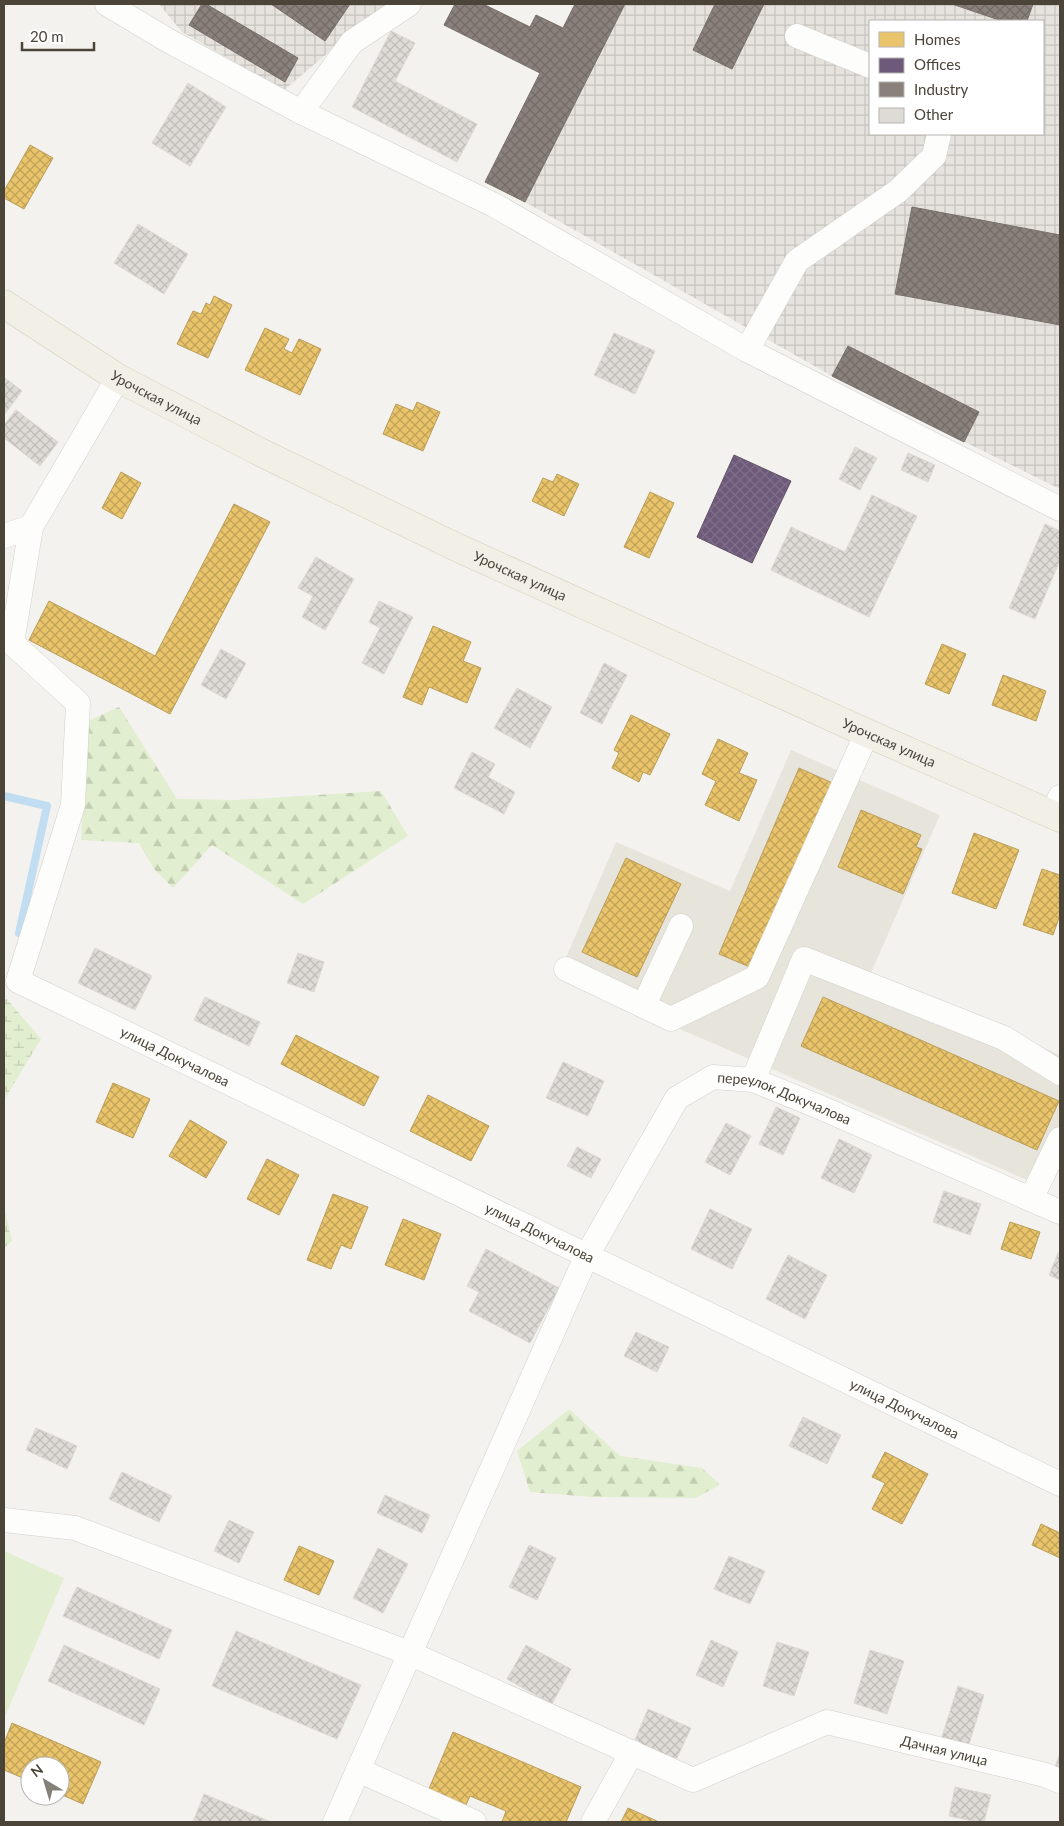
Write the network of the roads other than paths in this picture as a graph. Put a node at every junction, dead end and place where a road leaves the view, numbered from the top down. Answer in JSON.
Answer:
{"nodes":[{"id":1,"x":107,"y":4,"type":"edge"},
{"id":2,"x":409,"y":4,"type":"edge"},
{"id":3,"x":797,"y":36,"type":"dead end"},
{"id":4,"x":869,"y":66,"type":"edge"},
{"id":5,"x":301,"y":112,"type":"junction"},
{"id":6,"x":939,"y":135,"type":"edge"},
{"id":7,"x":4,"y":304,"type":"edge"},
{"id":8,"x":747,"y":350,"type":"junction"},
{"id":9,"x":118,"y":378,"type":"junction"},
{"id":10,"x":1060,"y":509,"type":"edge"},
{"id":11,"x":31,"y":527,"type":"junction"},
{"id":12,"x":4,"y":536,"type":"edge"},
{"id":13,"x":866,"y":733,"type":"junction"},
{"id":14,"x":1058,"y":811,"type":"edge"},
{"id":15,"x":681,"y":926,"type":"dead end"},
{"id":16,"x":566,"y":969,"type":"dead end"},
{"id":17,"x":644,"y":1005,"type":"junction"},
{"id":18,"x":1060,"y":1072,"type":"edge"},
{"id":19,"x":753,"y":1080,"type":"junction"},
{"id":20,"x":1060,"y":1139,"type":"edge"},
{"id":21,"x":1031,"y":1199,"type":"junction"},
{"id":22,"x":1060,"y":1212,"type":"edge"},
{"id":23,"x":586,"y":1257,"type":"junction"},
{"id":24,"x":1060,"y":1484,"type":"edge"},
{"id":25,"x":4,"y":1520,"type":"edge"},
{"id":26,"x":409,"y":1653,"type":"junction"},
{"id":27,"x":632,"y":1752,"type":"junction"},
{"id":28,"x":358,"y":1770,"type":"junction"},
{"id":29,"x":1060,"y":1781,"type":"edge"},
{"id":30,"x":335,"y":1822,"type":"edge"},
{"id":31,"x":474,"y":1822,"type":"edge"},
{"id":32,"x":593,"y":1822,"type":"edge"}],
"edges":[{"from":1,"to":5,"type":"street"},
{"from":2,"to":5,"type":"street"},
{"from":3,"to":4,"type":"street"},
{"from":5,"to":8,"type":"street"},
{"from":6,"to":8,"type":"street"},
{"from":7,"to":9,"type":"main road","name":"Урочская улица"},
{"from":8,"to":10,"type":"street"},
{"from":9,"to":11,"type":"street"},
{"from":9,"to":13,"type":"main road","name":"Урочская улица"},
{"from":11,"to":12,"type":"street"},
{"from":11,"to":23,"type":"street","name":"улица Докучалова"},
{"from":13,"to":14,"type":"main road","name":"Урочская улица"},
{"from":13,"to":17,"type":"street"},
{"from":15,"to":17,"type":"street"},
{"from":16,"to":17,"type":"street"},
{"from":18,"to":19,"type":"street"},
{"from":19,"to":21,"type":"street","name":"переулок Докучалова"},
{"from":19,"to":23,"type":"street","name":"переулок Докучалова"},
{"from":20,"to":21,"type":"street"},
{"from":21,"to":22,"type":"street","name":"переулок Докучалова"},
{"from":23,"to":24,"type":"street","name":"улица Докучалова"},
{"from":23,"to":26,"type":"street","name":"переулок Докучалова"},
{"from":25,"to":26,"type":"street"},
{"from":26,"to":27,"type":"street"},
{"from":26,"to":28,"type":"street","name":"переулок Докучалова"},
{"from":27,"to":29,"type":"street","name":"Дачная улица"},
{"from":27,"to":32,"type":"street"},
{"from":28,"to":30,"type":"street","name":"переулок Докучалова"},
{"from":28,"to":31,"type":"street"}]}
